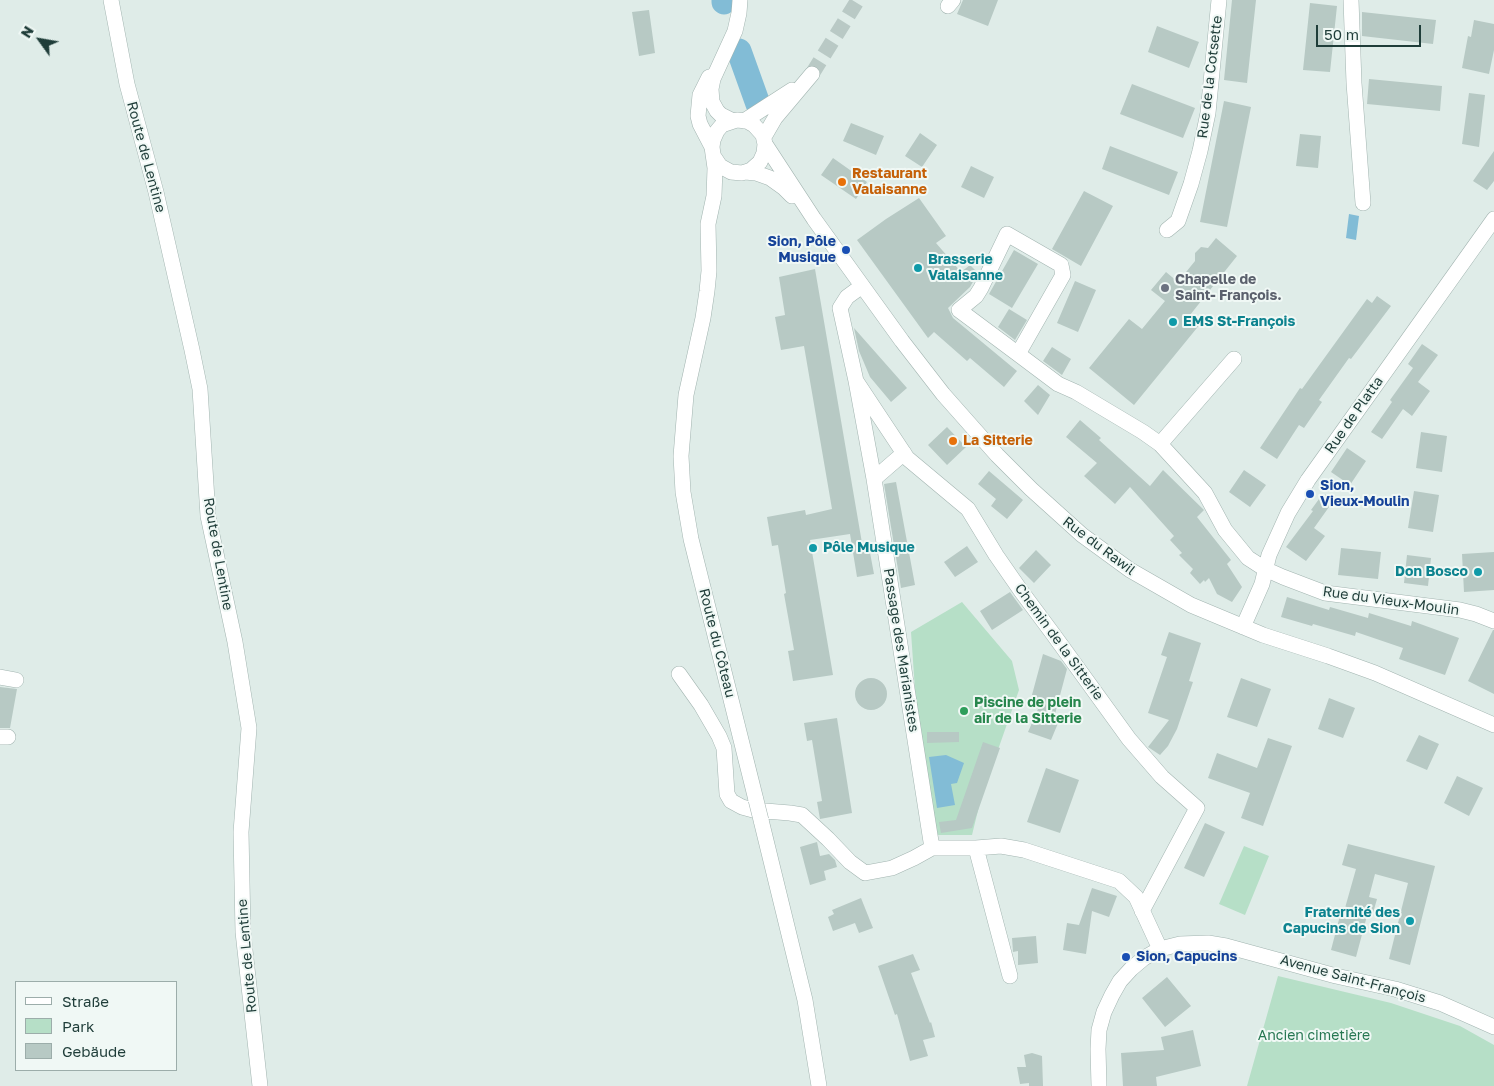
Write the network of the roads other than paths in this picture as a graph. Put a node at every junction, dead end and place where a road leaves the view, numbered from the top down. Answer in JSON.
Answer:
{"nodes":[{"id":1,"x":111,"y":0,"type":"edge"},
{"id":2,"x":740,"y":0,"type":"edge"},
{"id":3,"x":1220,"y":0,"type":"edge"},
{"id":4,"x":1351,"y":0,"type":"edge"},
{"id":5,"x":730,"y":44,"type":"junction"},
{"id":6,"x":738,"y":121,"type":"junction"},
{"id":7,"x":764,"y":141,"type":"junction"},
{"id":8,"x":713,"y":152,"type":"junction"},
{"id":9,"x":742,"y":173,"type":"junction"},
{"id":10,"x":714,"y":196,"type":"junction"},
{"id":11,"x":1363,"y":203,"type":"dead end"},
{"id":12,"x":814,"y":219,"type":"junction"},
{"id":13,"x":1494,"y":219,"type":"edge"},
{"id":14,"x":1166,"y":230,"type":"dead end"},
{"id":15,"x":862,"y":286,"type":"junction"},
{"id":16,"x":1018,"y":354,"type":"junction"},
{"id":17,"x":1234,"y":359,"type":"dead end"},
{"id":18,"x":856,"y":381,"type":"junction"},
{"id":19,"x":1160,"y":444,"type":"junction"},
{"id":20,"x":904,"y":453,"type":"junction"},
{"id":21,"x":874,"y":479,"type":"junction"},
{"id":22,"x":1265,"y":569,"type":"junction"},
{"id":23,"x":1494,"y":621,"type":"edge"},
{"id":24,"x":1243,"y":627,"type":"junction"},
{"id":25,"x":680,"y":674,"type":"dead end"},
{"id":26,"x":0,"y":677,"type":"edge"},
{"id":27,"x":16,"y":680,"type":"dead end"},
{"id":28,"x":1494,"y":725,"type":"edge"},
{"id":29,"x":932,"y":848,"type":"junction"},
{"id":30,"x":976,"y":848,"type":"junction"},
{"id":31,"x":1142,"y":911,"type":"junction"},
{"id":32,"x":1160,"y":949,"type":"junction"},
{"id":33,"x":1010,"y":976,"type":"dead end"},
{"id":34,"x":1494,"y":1027,"type":"edge"},
{"id":35,"x":260,"y":1086,"type":"edge"},
{"id":36,"x":819,"y":1086,"type":"edge"},
{"id":37,"x":1098,"y":1086,"type":"edge"}],
"edges":[{"from":1,"to":35,"type":"street","name":"Route de Lentine"},
{"from":2,"to":5,"type":"street"},
{"from":3,"to":14,"type":"street","name":"Rue de la Cotsette"},
{"from":4,"to":11,"type":"street"},
{"from":5,"to":6,"type":"street"},
{"from":5,"to":8,"type":"street"},
{"from":6,"to":7,"type":"street"},
{"from":6,"to":7,"type":"street"},
{"from":6,"to":8,"type":"street"},
{"from":7,"to":9,"type":"street"},
{"from":7,"to":12,"type":"street","name":"Rue du Rawil"},
{"from":8,"to":9,"type":"street"},
{"from":8,"to":10,"type":"street","name":"Route du Côteau"},
{"from":9,"to":10,"type":"street"},
{"from":9,"to":12,"type":"street","name":"Rue du Rawil"},
{"from":10,"to":36,"type":"street","name":"Route du Côteau","bridge":true},
{"from":12,"to":15,"type":"street","name":"Rue du Rawil"},
{"from":13,"to":22,"type":"street","name":"Rue de Platta"},
{"from":15,"to":18,"type":"street","name":"Passage des Marianistes"},
{"from":15,"to":24,"type":"street","name":"Rue du Rawil"},
{"from":16,"to":16,"type":"street","name":"Rue du Vieux-Moulin"},
{"from":16,"to":19,"type":"street","name":"Rue du Vieux-Moulin"},
{"from":17,"to":19,"type":"street"},
{"from":18,"to":20,"type":"street","name":"Chemin de la Sitterie"},
{"from":18,"to":21,"type":"street","name":"Passage des Marianistes"},
{"from":19,"to":22,"type":"street","name":"Rue du Vieux-Moulin"},
{"from":20,"to":21,"type":"street"},
{"from":20,"to":31,"type":"street","name":"Chemin de la Sitterie"},
{"from":21,"to":29,"type":"street","name":"Passage des Marianistes"},
{"from":22,"to":23,"type":"street","name":"Rue du Vieux-Moulin"},
{"from":22,"to":24,"type":"street","name":"Rue de Platta"},
{"from":24,"to":28,"type":"street","name":"Rue du Rawil"},
{"from":25,"to":29,"type":"street"},
{"from":26,"to":27,"type":"street"},
{"from":29,"to":30,"type":"street"},
{"from":30,"to":31,"type":"street"},
{"from":30,"to":33,"type":"street"},
{"from":31,"to":32,"type":"street"},
{"from":32,"to":34,"type":"street","name":"Avenue Saint-François"},
{"from":32,"to":37,"type":"street"}]}
